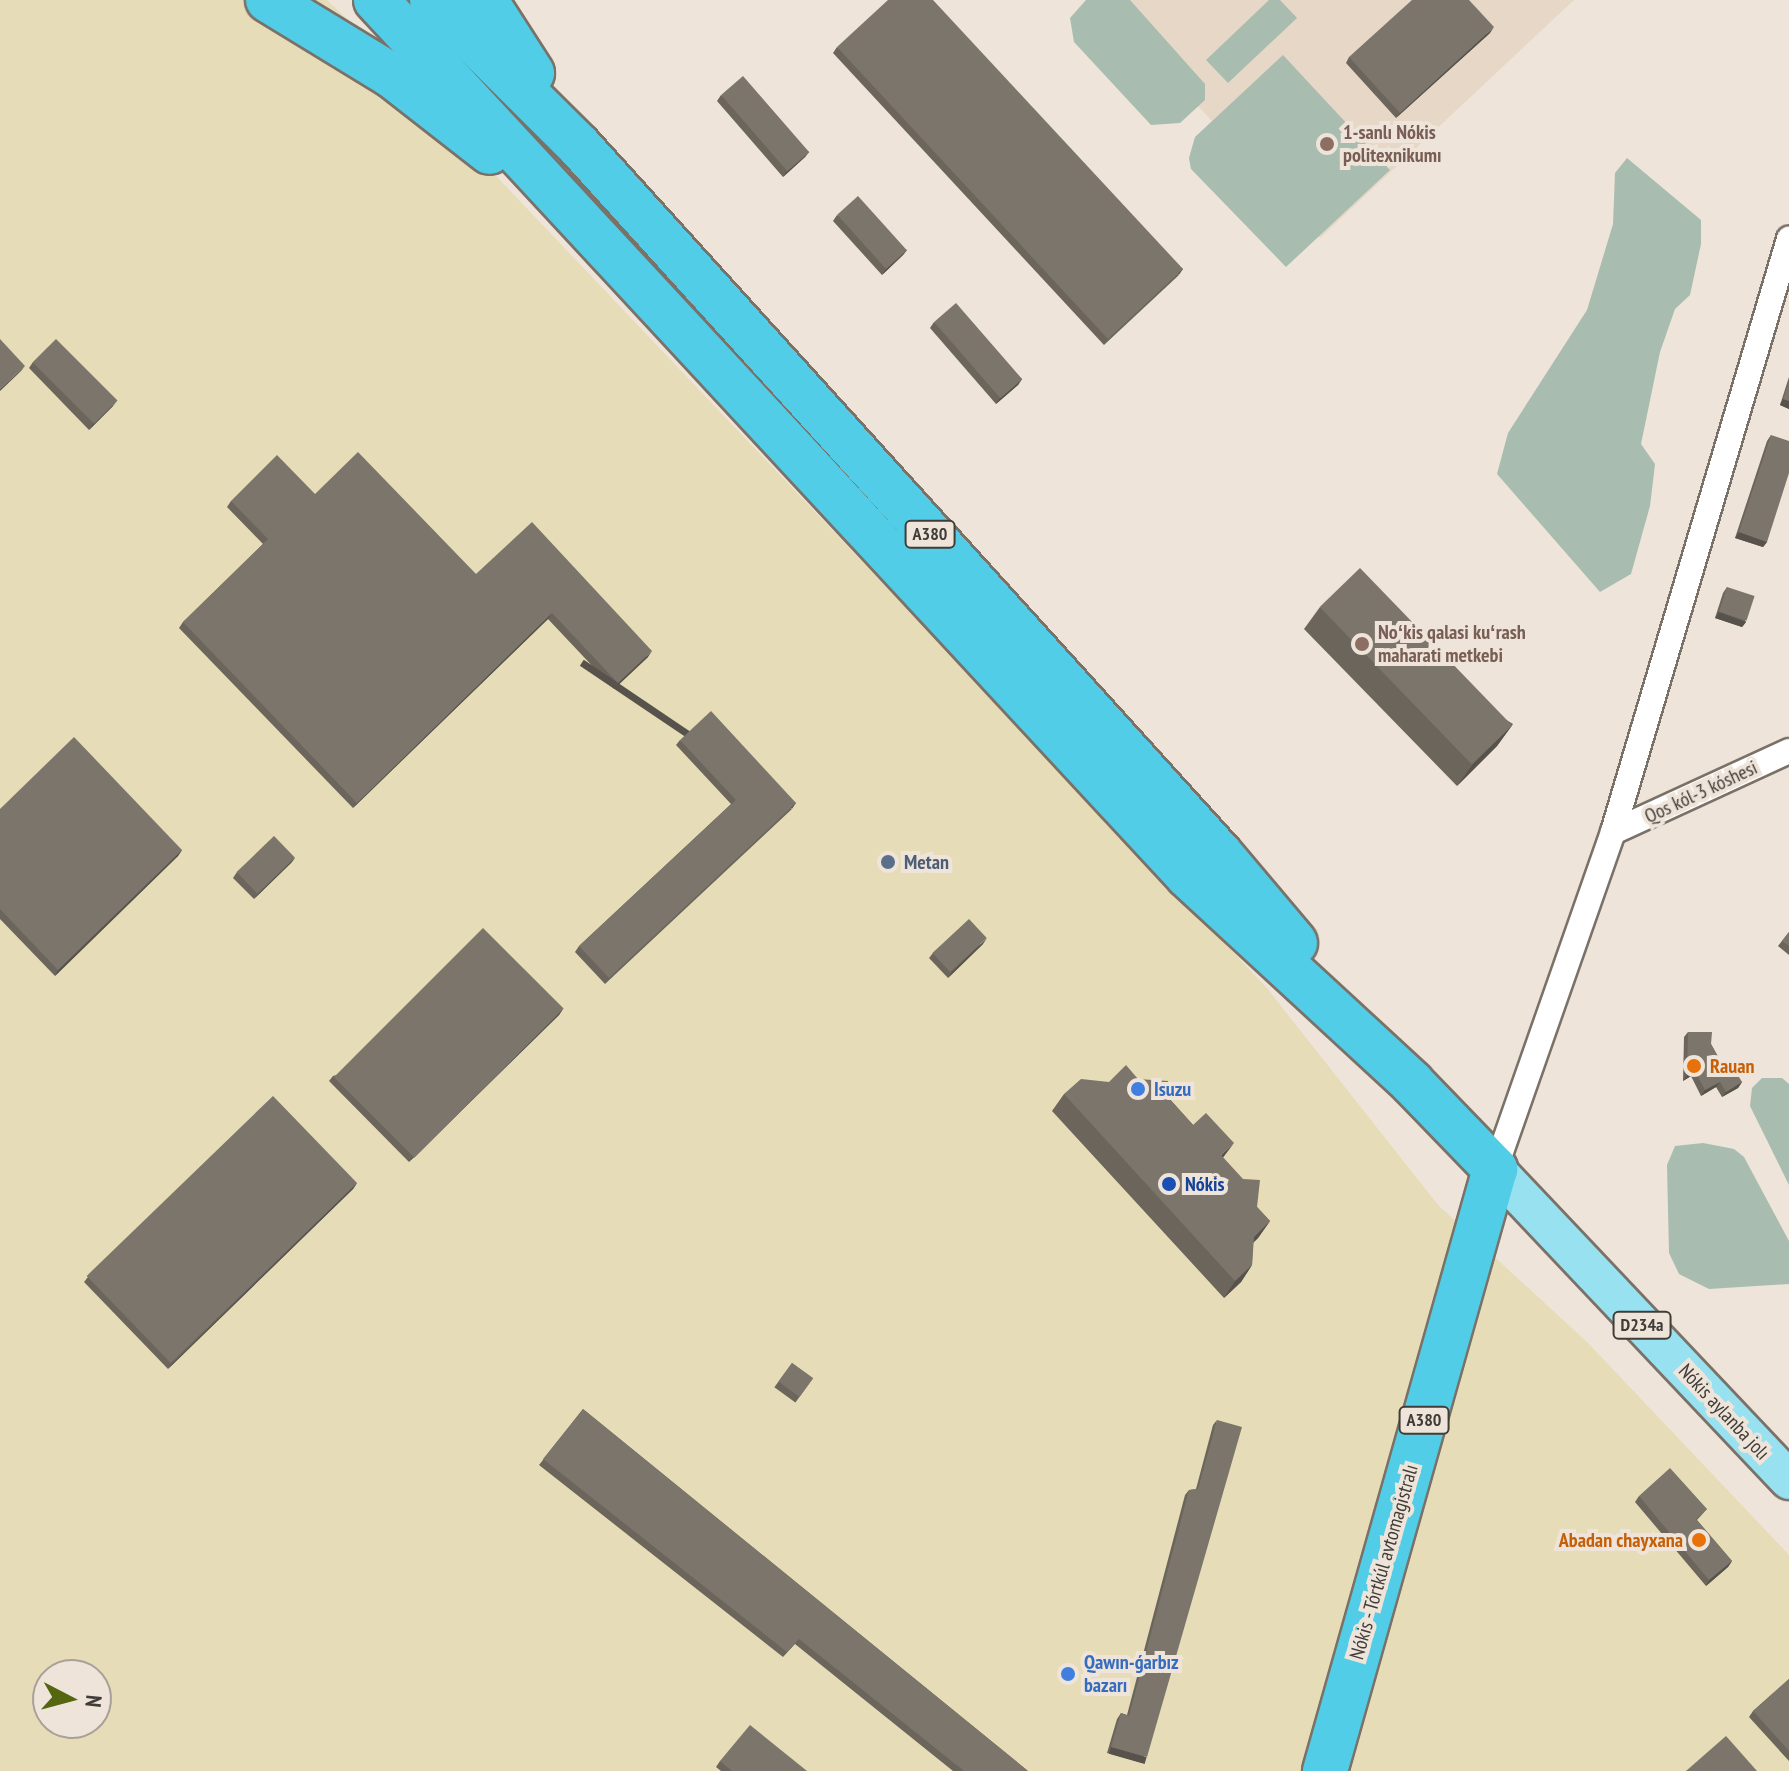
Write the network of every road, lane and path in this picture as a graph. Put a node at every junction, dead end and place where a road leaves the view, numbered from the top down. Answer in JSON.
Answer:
{"nodes":[{"id":1,"x":268,"y":0,"type":"edge"},
{"id":2,"x":485,"y":0,"type":"edge"},
{"id":3,"x":404,"y":10,"type":"edge"},
{"id":4,"x":579,"y":146,"type":"junction"},
{"id":5,"x":602,"y":238,"type":"junction"},
{"id":6,"x":1789,"y":239,"type":"edge"},
{"id":7,"x":1789,"y":751,"type":"edge"},
{"id":8,"x":1613,"y":832,"type":"junction"},
{"id":9,"x":1412,"y":1083,"type":"junction"},
{"id":10,"x":1495,"y":1169,"type":"junction"},
{"id":11,"x":1789,"y":1480,"type":"edge"},
{"id":12,"x":1325,"y":1771,"type":"edge"}],
"edges":[{"from":1,"to":5,"type":"highway"},
{"from":2,"to":4,"type":"highway"},
{"from":3,"to":4,"type":"highway","number":"A380"},
{"from":3,"to":5,"type":"highway","number":"A380"},
{"from":4,"to":9,"type":"highway","number":"A380"},
{"from":5,"to":9,"type":"highway","number":"A380"},
{"from":6,"to":8,"type":"street"},
{"from":7,"to":8,"type":"street","name":"Qos kól-3 kóshesi"},
{"from":8,"to":10,"type":"street"},
{"from":9,"to":10,"type":"highway","number":"A380"},
{"from":10,"to":11,"type":"main road","name":"Nókis aylanba jolı","number":"D234a"},
{"from":10,"to":12,"type":"highway","name":"Nókis - Tórtkúl avtomagistralı","number":"A380"}]}
